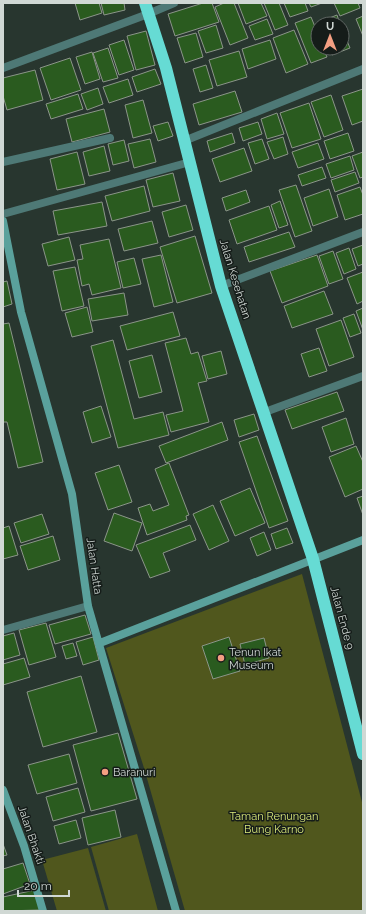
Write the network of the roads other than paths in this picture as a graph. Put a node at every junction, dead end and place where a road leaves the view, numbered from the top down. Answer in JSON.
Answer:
{"nodes":[{"id":1,"x":174,"y":3,"type":"edge"},
{"id":2,"x":147,"y":9,"type":"edge"},
{"id":3,"x":3,"y":68,"type":"edge"},
{"id":4,"x":363,"y":69,"type":"edge"},
{"id":5,"x":110,"y":138,"type":"dead end"},
{"id":6,"x":184,"y":141,"type":"junction"},
{"id":7,"x":3,"y":162,"type":"edge"},
{"id":8,"x":190,"y":162,"type":"junction"},
{"id":9,"x":3,"y":214,"type":"edge"},
{"id":10,"x":3,"y":221,"type":"edge"},
{"id":11,"x":363,"y":232,"type":"edge"},
{"id":12,"x":221,"y":286,"type":"junction"},
{"id":13,"x":363,"y":376,"type":"edge"},
{"id":14,"x":265,"y":412,"type":"junction"},
{"id":15,"x":363,"y":540,"type":"edge"},
{"id":16,"x":313,"y":560,"type":"junction"},
{"id":17,"x":88,"y":606,"type":"junction"},
{"id":18,"x":3,"y":630,"type":"edge"},
{"id":19,"x":100,"y":643,"type":"junction"},
{"id":20,"x":363,"y":754,"type":"edge"},
{"id":21,"x":3,"y":790,"type":"edge"},
{"id":22,"x":42,"y":911,"type":"edge"},
{"id":23,"x":176,"y":911,"type":"edge"}],
"edges":[{"from":1,"to":2,"type":"street"},
{"from":2,"to":3,"type":"street"},
{"from":2,"to":6,"type":"highway","name":"Jalan Kesehatan"},
{"from":4,"to":6,"type":"street"},
{"from":5,"to":7,"type":"street"},
{"from":6,"to":8,"type":"highway","name":"Jalan Kesehatan"},
{"from":8,"to":9,"type":"street"},
{"from":8,"to":12,"type":"highway","name":"Jalan Kesehatan"},
{"from":10,"to":17,"type":"street","name":"Jalan Hatta"},
{"from":11,"to":12,"type":"street"},
{"from":12,"to":14,"type":"highway","name":"Jalan Kesehatan"},
{"from":13,"to":14,"type":"street"},
{"from":14,"to":16,"type":"highway","name":"Jalan Kesehatan"},
{"from":15,"to":16,"type":"street"},
{"from":16,"to":19,"type":"street"},
{"from":16,"to":20,"type":"highway","name":"Jalan Ende 9"},
{"from":17,"to":18,"type":"street"},
{"from":17,"to":19,"type":"street","name":"Jalan Hatta"},
{"from":19,"to":23,"type":"street","name":"Jalan Hatta"},
{"from":21,"to":22,"type":"street","name":"Jalan Bhakti"}]}
